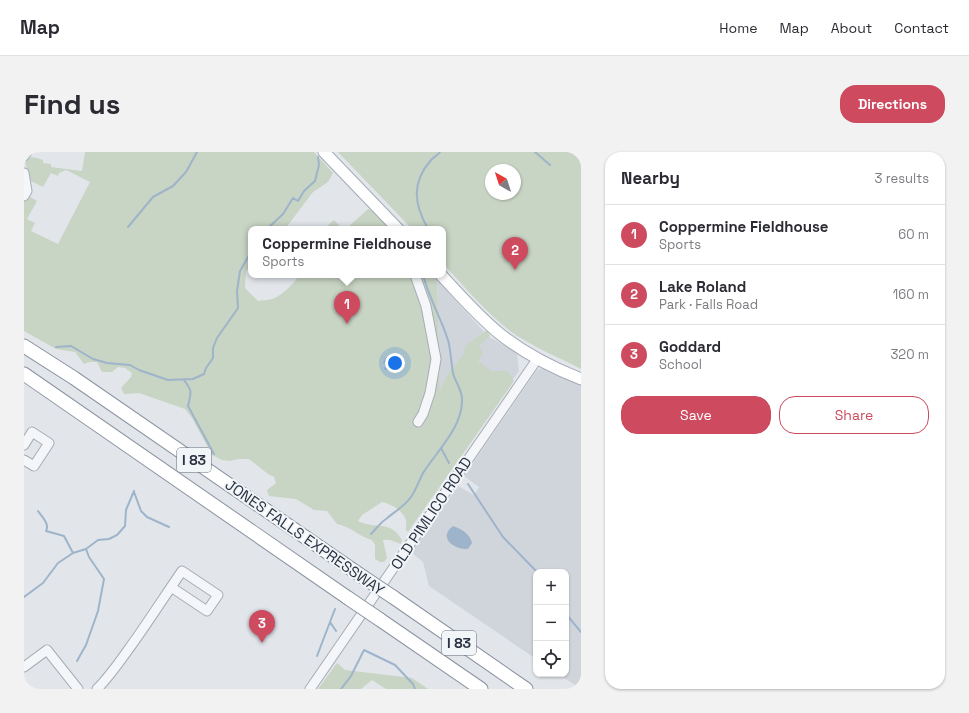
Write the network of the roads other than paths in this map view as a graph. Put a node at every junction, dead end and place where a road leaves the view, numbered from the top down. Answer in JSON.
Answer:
{"nodes":[{"id":1,"x":27,"y":152,"type":"edge"},
{"id":2,"x":324,"y":152,"type":"edge"},
{"id":3,"x":24,"y":156,"type":"edge"},
{"id":4,"x":24,"y":173,"type":"edge"},
{"id":5,"x":24,"y":196,"type":"edge"},
{"id":6,"x":395,"y":226,"type":"edge"},
{"id":7,"x":416,"y":278,"type":"edge"},
{"id":8,"x":444,"y":278,"type":"edge"},
{"id":9,"x":24,"y":346,"type":"edge"},
{"id":10,"x":538,"y":358,"type":"junction"},
{"id":11,"x":24,"y":374,"type":"edge"},
{"id":12,"x":581,"y":378,"type":"edge"},
{"id":13,"x":418,"y":422,"type":"dead end"},
{"id":14,"x":24,"y":444,"type":"edge"},
{"id":15,"x":24,"y":460,"type":"edge"},
{"id":16,"x":171,"y":587,"type":"junction"},
{"id":17,"x":24,"y":667,"type":"edge"},
{"id":18,"x":78,"y":689,"type":"edge"},
{"id":19,"x":97,"y":689,"type":"edge"},
{"id":20,"x":310,"y":689,"type":"edge"},
{"id":21,"x":481,"y":689,"type":"edge"},
{"id":22,"x":526,"y":689,"type":"edge"}],
"edges":[{"from":1,"to":3,"type":"street"},
{"from":2,"to":6,"type":"main road"},
{"from":4,"to":5,"type":"street"},
{"from":7,"to":13,"type":"street"},
{"from":8,"to":10,"type":"main road"},
{"from":9,"to":22,"type":"highway","name":"JONES FALLS EXPRESSWAY","number":"I 83","bridge":true},
{"from":10,"to":12,"type":"main road"},
{"from":10,"to":20,"type":"street","name":"OLD PIMLICO ROAD"},
{"from":11,"to":21,"type":"highway","name":"JONES FALLS EXPRESSWAY","number":"I 83","bridge":true},
{"from":14,"to":15,"type":"street"},
{"from":16,"to":16,"type":"street"},
{"from":16,"to":19,"type":"street"},
{"from":17,"to":18,"type":"street"}]}
